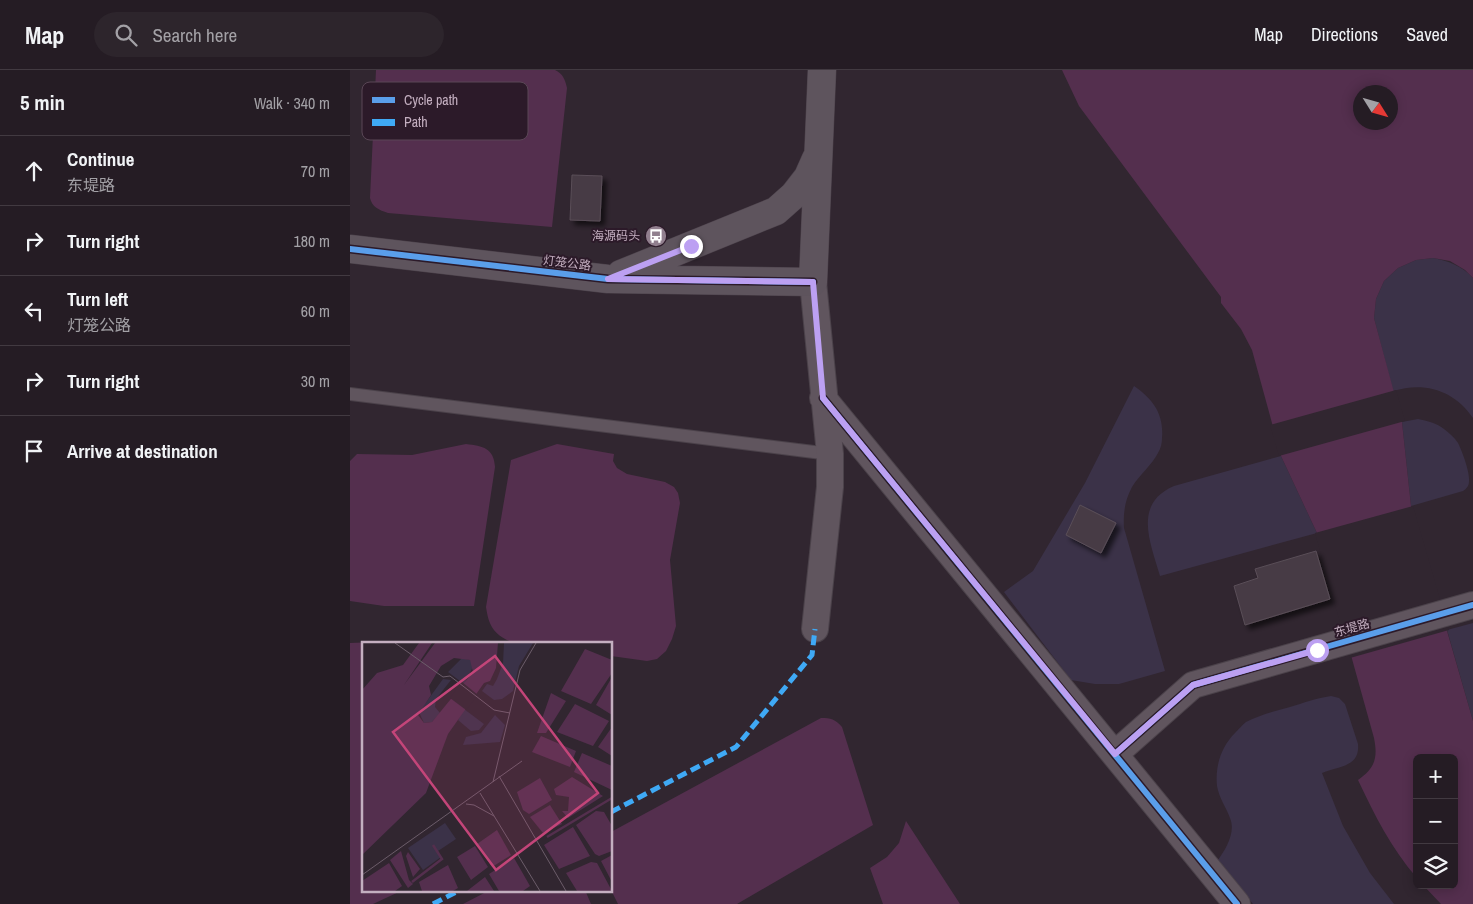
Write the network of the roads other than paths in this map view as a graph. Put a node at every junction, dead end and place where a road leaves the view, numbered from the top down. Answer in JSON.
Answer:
{"nodes":[{"id":1,"x":822,"y":70,"type":"edge"},
{"id":2,"x":819,"y":153,"type":"junction"},
{"id":3,"x":350,"y":249,"type":"edge"},
{"id":4,"x":608,"y":279,"type":"junction"},
{"id":5,"x":813,"y":282,"type":"junction"},
{"id":6,"x":350,"y":394,"type":"edge"},
{"id":7,"x":823,"y":398,"type":"junction"},
{"id":8,"x":830,"y":454,"type":"junction"},
{"id":9,"x":1473,"y":605,"type":"edge"},
{"id":10,"x":815,"y":629,"type":"dead end"},
{"id":11,"x":1115,"y":754,"type":"junction"},
{"id":12,"x":1236,"y":904,"type":"edge"}],
"edges":[{"from":1,"to":2,"type":"street"},
{"from":2,"to":4,"type":"street"},
{"from":2,"to":5,"type":"street"},
{"from":3,"to":4,"type":"street","name":"灯笼公路"},
{"from":4,"to":5,"type":"street","name":"灯笼公路"},
{"from":5,"to":7,"type":"street"},
{"from":6,"to":8,"type":"lane"},
{"from":7,"to":8,"type":"street"},
{"from":7,"to":11,"type":"street"},
{"from":8,"to":10,"type":"street"},
{"from":9,"to":11,"type":"street","name":"东堤路"},
{"from":11,"to":12,"type":"street"}]}
